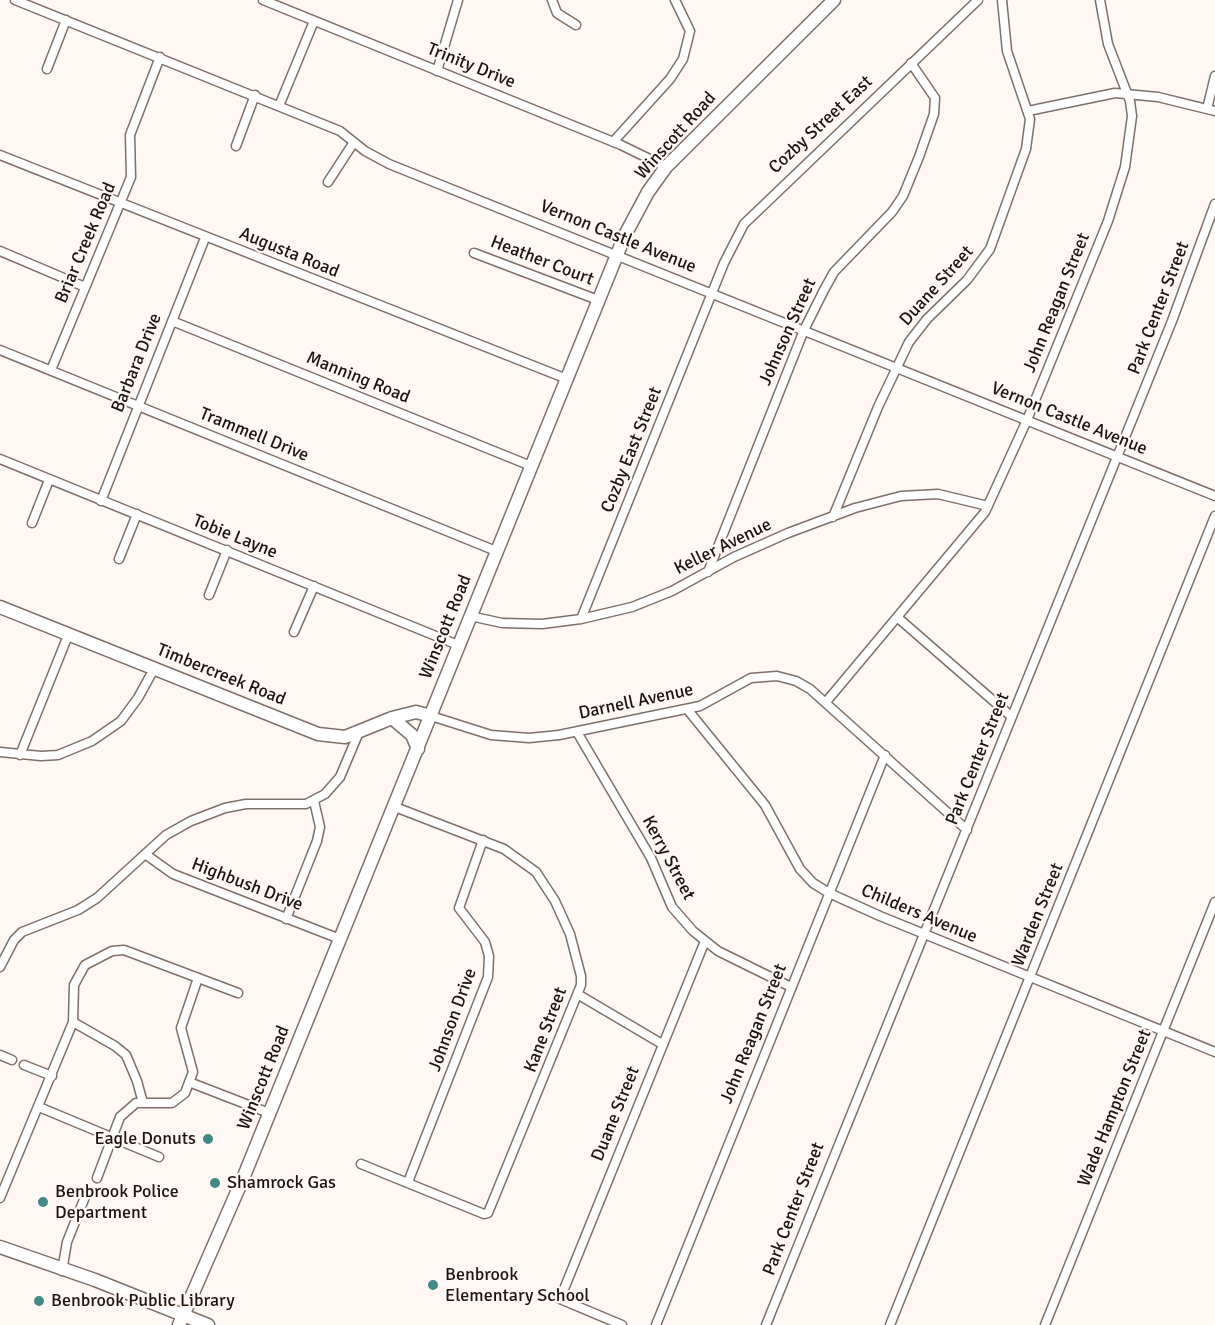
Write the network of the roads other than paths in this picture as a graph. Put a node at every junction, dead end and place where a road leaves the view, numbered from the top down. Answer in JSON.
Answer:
{"nodes":[{"id":1,"x":15,"y":0,"type":"edge"},
{"id":2,"x":262,"y":0,"type":"edge"},
{"id":3,"x":458,"y":0,"type":"edge"},
{"id":4,"x":552,"y":0,"type":"edge"},
{"id":5,"x":675,"y":0,"type":"edge"},
{"id":6,"x":834,"y":0,"type":"edge"},
{"id":7,"x":978,"y":0,"type":"edge"},
{"id":8,"x":1002,"y":0,"type":"edge"},
{"id":9,"x":1100,"y":0,"type":"edge"},
{"id":10,"x":66,"y":20,"type":"junction"},
{"id":11,"x":314,"y":21,"type":"junction"},
{"id":12,"x":576,"y":25,"type":"dead end"},
{"id":13,"x":160,"y":57,"type":"junction"},
{"id":14,"x":911,"y":63,"type":"junction"},
{"id":15,"x":47,"y":69,"type":"dead end"},
{"id":16,"x":437,"y":70,"type":"junction"},
{"id":17,"x":1215,"y":76,"type":"edge"},
{"id":18,"x":1127,"y":94,"type":"junction"},
{"id":19,"x":255,"y":95,"type":"junction"},
{"id":20,"x":279,"y":106,"type":"junction"},
{"id":21,"x":1211,"y":110,"type":"edge"},
{"id":22,"x":1028,"y":111,"type":"junction"},
{"id":23,"x":354,"y":142,"type":"junction"},
{"id":24,"x":613,"y":142,"type":"junction"},
{"id":25,"x":236,"y":146,"type":"dead end"},
{"id":26,"x":0,"y":155,"type":"edge"},
{"id":27,"x":666,"y":167,"type":"junction"},
{"id":28,"x":328,"y":182,"type":"dead end"},
{"id":29,"x":121,"y":204,"type":"junction"},
{"id":30,"x":1215,"y":204,"type":"edge"},
{"id":31,"x":205,"y":238,"type":"junction"},
{"id":32,"x":0,"y":251,"type":"edge"},
{"id":33,"x":474,"y":253,"type":"dead end"},
{"id":34,"x":616,"y":255,"type":"junction"},
{"id":35,"x":86,"y":287,"type":"junction"},
{"id":36,"x":713,"y":293,"type":"junction"},
{"id":37,"x":598,"y":300,"type":"junction"},
{"id":38,"x":172,"y":321,"type":"junction"},
{"id":39,"x":804,"y":330,"type":"junction"},
{"id":40,"x":0,"y":350,"type":"edge"},
{"id":41,"x":896,"y":367,"type":"junction"},
{"id":42,"x":51,"y":370,"type":"junction"},
{"id":43,"x":567,"y":379,"type":"junction"},
{"id":44,"x":137,"y":406,"type":"junction"},
{"id":45,"x":1027,"y":420,"type":"junction"},
{"id":46,"x":1117,"y":456,"type":"junction"},
{"id":47,"x":0,"y":459,"type":"edge"},
{"id":48,"x":531,"y":466,"type":"junction"},
{"id":49,"x":49,"y":480,"type":"junction"},
{"id":50,"x":1215,"y":496,"type":"edge"},
{"id":51,"x":100,"y":501,"type":"junction"},
{"id":52,"x":988,"y":506,"type":"junction"},
{"id":53,"x":137,"y":514,"type":"junction"},
{"id":54,"x":1215,"y":516,"type":"edge"},
{"id":55,"x":833,"y":517,"type":"junction"},
{"id":56,"x":32,"y":523,"type":"dead end"},
{"id":57,"x":227,"y":550,"type":"junction"},
{"id":58,"x":496,"y":551,"type":"junction"},
{"id":59,"x":119,"y":559,"type":"dead end"},
{"id":60,"x":708,"y":572,"type":"junction"},
{"id":61,"x":314,"y":586,"type":"junction"},
{"id":62,"x":209,"y":595,"type":"dead end"},
{"id":63,"x":0,"y":607,"type":"edge"},
{"id":64,"x":470,"y":616,"type":"junction"},
{"id":65,"x":897,"y":617,"type":"junction"},
{"id":66,"x":581,"y":619,"type":"junction"},
{"id":67,"x":294,"y":632,"type":"dead end"},
{"id":68,"x":69,"y":633,"type":"junction"},
{"id":69,"x":458,"y":645,"type":"junction"},
{"id":70,"x":155,"y":667,"type":"junction"},
{"id":71,"x":826,"y":702,"type":"junction"},
{"id":72,"x":687,"y":709,"type":"junction"},
{"id":73,"x":431,"y":716,"type":"junction"},
{"id":74,"x":1012,"y":717,"type":"junction"},
{"id":75,"x":392,"y":718,"type":"junction"},
{"id":76,"x":358,"y":732,"type":"junction"},
{"id":77,"x":576,"y":732,"type":"junction"},
{"id":78,"x":418,"y":749,"type":"junction"},
{"id":79,"x":0,"y":752,"type":"edge"},
{"id":80,"x":20,"y":755,"type":"junction"},
{"id":81,"x":885,"y":755,"type":"junction"},
{"id":82,"x":314,"y":801,"type":"junction"},
{"id":83,"x":395,"y":807,"type":"junction"},
{"id":84,"x":967,"y":830,"type":"junction"},
{"id":85,"x":483,"y":840,"type":"junction"},
{"id":86,"x":145,"y":854,"type":"junction"},
{"id":87,"x":829,"y":893,"type":"junction"},
{"id":88,"x":1215,"y":902,"type":"edge"},
{"id":89,"x":286,"y":918,"type":"junction"},
{"id":90,"x":926,"y":934,"type":"junction"},
{"id":91,"x":340,"y":939,"type":"junction"},
{"id":92,"x":705,"y":941,"type":"junction"},
{"id":93,"x":2,"y":955,"type":"edge"},
{"id":94,"x":0,"y":968,"type":"edge"},
{"id":95,"x":198,"y":978,"type":"junction"},
{"id":96,"x":1031,"y":978,"type":"junction"},
{"id":97,"x":791,"y":987,"type":"junction"},
{"id":98,"x":238,"y":993,"type":"dead end"},
{"id":99,"x":579,"y":995,"type":"junction"},
{"id":100,"x":74,"y":1022,"type":"junction"},
{"id":101,"x":1163,"y":1032,"type":"junction"},
{"id":102,"x":662,"y":1044,"type":"junction"},
{"id":103,"x":1215,"y":1052,"type":"edge"},
{"id":104,"x":0,"y":1055,"type":"edge"},
{"id":105,"x":12,"y":1060,"type":"dead end"},
{"id":106,"x":24,"y":1065,"type":"dead end"},
{"id":107,"x":52,"y":1076,"type":"junction"},
{"id":108,"x":189,"y":1082,"type":"junction"},
{"id":109,"x":143,"y":1103,"type":"junction"},
{"id":110,"x":39,"y":1107,"type":"junction"},
{"id":111,"x":268,"y":1113,"type":"junction"},
{"id":112,"x":112,"y":1138,"type":"junction"},
{"id":113,"x":159,"y":1157,"type":"dead end"},
{"id":114,"x":362,"y":1164,"type":"dead end"},
{"id":115,"x":97,"y":1178,"type":"dead end"},
{"id":116,"x":408,"y":1182,"type":"junction"},
{"id":117,"x":87,"y":1192,"type":"dead end"},
{"id":118,"x":0,"y":1198,"type":"edge"},
{"id":119,"x":0,"y":1248,"type":"edge"},
{"id":120,"x":62,"y":1271,"type":"junction"},
{"id":121,"x":181,"y":1320,"type":"edge"},
{"id":122,"x":208,"y":1325,"type":"edge"},
{"id":123,"x":622,"y":1325,"type":"edge"},
{"id":124,"x":656,"y":1325,"type":"edge"},
{"id":125,"x":766,"y":1325,"type":"edge"},
{"id":126,"x":890,"y":1325,"type":"edge"},
{"id":127,"x":1045,"y":1325,"type":"edge"}],
"edges":[{"from":1,"to":10,"type":"street","name":"Vernon Castle Avenue"},
{"from":2,"to":11,"type":"street","name":"Trinity Drive"},
{"from":3,"to":16,"type":"street"},
{"from":4,"to":12,"type":"street"},
{"from":5,"to":24,"type":"street"},
{"from":6,"to":27,"type":"main road","name":"Winscott Road"},
{"from":7,"to":14,"type":"street","name":"Cozby Street East"},
{"from":8,"to":22,"type":"street","name":"Duane Street"},
{"from":9,"to":18,"type":"street","name":"John Reagan Street"},
{"from":10,"to":13,"type":"street","name":"Vernon Castle Avenue"},
{"from":10,"to":15,"type":"street"},
{"from":11,"to":16,"type":"street","name":"Trinity Drive"},
{"from":11,"to":20,"type":"street"},
{"from":13,"to":19,"type":"street","name":"Vernon Castle Avenue"},
{"from":13,"to":29,"type":"street","name":"Briar Creek Road"},
{"from":14,"to":36,"type":"street","name":"Cozby Street East"},
{"from":14,"to":39,"type":"street","name":"Johnson Street"},
{"from":16,"to":24,"type":"street","name":"Trinity Drive"},
{"from":17,"to":21,"type":"street"},
{"from":18,"to":21,"type":"street"},
{"from":18,"to":22,"type":"street"},
{"from":18,"to":45,"type":"street","name":"John Reagan Street"},
{"from":19,"to":20,"type":"street","name":"Vernon Castle Avenue"},
{"from":19,"to":25,"type":"street"},
{"from":20,"to":23,"type":"street","name":"Vernon Castle Avenue"},
{"from":22,"to":41,"type":"street","name":"Duane Street"},
{"from":23,"to":28,"type":"street"},
{"from":23,"to":34,"type":"street","name":"Vernon Castle Avenue"},
{"from":24,"to":27,"type":"street","name":"Trinity Drive"},
{"from":26,"to":29,"type":"street","name":"Augusta Road"},
{"from":27,"to":34,"type":"main road","name":"Winscott Road"},
{"from":29,"to":31,"type":"street","name":"Augusta Road"},
{"from":29,"to":35,"type":"street","name":"Briar Creek Road"},
{"from":30,"to":46,"type":"street","name":"Park Center Street"},
{"from":31,"to":38,"type":"street","name":"Barbara Drive"},
{"from":31,"to":43,"type":"street","name":"Augusta Road"},
{"from":32,"to":35,"type":"street"},
{"from":33,"to":37,"type":"street","name":"Heather Court"},
{"from":34,"to":36,"type":"street","name":"Vernon Castle Avenue"},
{"from":34,"to":37,"type":"main road","name":"Winscott Road"},
{"from":35,"to":42,"type":"street","name":"Briar Creek Road"},
{"from":36,"to":39,"type":"street","name":"Vernon Castle Avenue"},
{"from":36,"to":66,"type":"street","name":"Cozby East Street"},
{"from":37,"to":43,"type":"main road","name":"Winscott Road"},
{"from":38,"to":44,"type":"street","name":"Barbara Drive"},
{"from":38,"to":48,"type":"street","name":"Manning Road"},
{"from":39,"to":41,"type":"street","name":"Vernon Castle Avenue"},
{"from":39,"to":60,"type":"street","name":"Johnson Street"},
{"from":40,"to":42,"type":"street","name":"Trammell Drive"},
{"from":41,"to":45,"type":"street","name":"Vernon Castle Avenue"},
{"from":41,"to":55,"type":"street","name":"Duane Street"},
{"from":42,"to":44,"type":"street","name":"Trammell Drive"},
{"from":43,"to":48,"type":"main road","name":"Winscott Road"},
{"from":44,"to":51,"type":"street","name":"Barbara Drive"},
{"from":44,"to":58,"type":"street","name":"Trammell Drive"},
{"from":45,"to":46,"type":"street","name":"Vernon Castle Avenue"},
{"from":45,"to":52,"type":"street","name":"John Reagan Street"},
{"from":46,"to":50,"type":"street","name":"Vernon Castle Avenue"},
{"from":46,"to":74,"type":"street","name":"Park Center Street"},
{"from":47,"to":49,"type":"street","name":"Tobie Layne"},
{"from":48,"to":58,"type":"main road","name":"Winscott Road"},
{"from":49,"to":51,"type":"street","name":"Tobie Layne"},
{"from":49,"to":56,"type":"street"},
{"from":51,"to":53,"type":"street","name":"Tobie Layne"},
{"from":52,"to":55,"type":"street","name":"Keller Avenue"},
{"from":52,"to":65,"type":"street","name":"John Reagan Street"},
{"from":53,"to":57,"type":"street","name":"Tobie Layne"},
{"from":53,"to":59,"type":"street"},
{"from":54,"to":96,"type":"street","name":"Warden Street"},
{"from":55,"to":60,"type":"street","name":"Keller Avenue"},
{"from":57,"to":61,"type":"street","name":"Tobie Layne"},
{"from":57,"to":62,"type":"street"},
{"from":58,"to":64,"type":"main road","name":"Winscott Road"},
{"from":60,"to":66,"type":"street","name":"Keller Avenue"},
{"from":61,"to":67,"type":"street"},
{"from":61,"to":69,"type":"street","name":"Tobie Layne"},
{"from":63,"to":68,"type":"main road","name":"Timbercreek Road"},
{"from":64,"to":66,"type":"street","name":"Keller Avenue"},
{"from":64,"to":69,"type":"main road","name":"Winscott Road"},
{"from":65,"to":71,"type":"street","name":"John Reagan Street"},
{"from":65,"to":74,"type":"street"},
{"from":68,"to":70,"type":"main road","name":"Timbercreek Road"},
{"from":68,"to":80,"type":"street"},
{"from":69,"to":73,"type":"main road","name":"Winscott Road"},
{"from":70,"to":76,"type":"main road","name":"Timbercreek Road"},
{"from":70,"to":80,"type":"street"},
{"from":71,"to":72,"type":"street","name":"Darnell Avenue"},
{"from":71,"to":81,"type":"street","name":"Darnell Avenue"},
{"from":72,"to":77,"type":"street","name":"Darnell Avenue"},
{"from":72,"to":87,"type":"street","name":"Childers Avenue"},
{"from":73,"to":75,"type":"main road","name":"Timbercreek Road"},
{"from":73,"to":77,"type":"street","name":"Darnell Avenue"},
{"from":73,"to":78,"type":"main road","name":"Winscott Road"},
{"from":74,"to":84,"type":"street","name":"Park Center Street"},
{"from":75,"to":76,"type":"main road","name":"Timbercreek Road"},
{"from":75,"to":78,"type":"main road"},
{"from":76,"to":82,"type":"street"},
{"from":77,"to":92,"type":"street","name":"Kerry Street"},
{"from":78,"to":83,"type":"main road","name":"Winscott Road"},
{"from":79,"to":80,"type":"street"},
{"from":81,"to":84,"type":"street","name":"Darnell Avenue"},
{"from":81,"to":87,"type":"street","name":"John Reagan Street"},
{"from":82,"to":86,"type":"street"},
{"from":82,"to":89,"type":"street"},
{"from":83,"to":85,"type":"street","name":"Kane Street"},
{"from":83,"to":91,"type":"main road","name":"Winscott Road"},
{"from":84,"to":90,"type":"street","name":"Park Center Street"},
{"from":85,"to":99,"type":"street","name":"Kane Street"},
{"from":85,"to":116,"type":"street","name":"Johnson Drive"},
{"from":86,"to":89,"type":"street","name":"Highbush Drive"},
{"from":86,"to":93,"type":"street"},
{"from":87,"to":90,"type":"street","name":"Childers Avenue"},
{"from":87,"to":97,"type":"street","name":"John Reagan Street"},
{"from":88,"to":101,"type":"street","name":"Wade Hampton Street"},
{"from":89,"to":91,"type":"street","name":"Highbush Drive"},
{"from":90,"to":96,"type":"street","name":"Childers Avenue"},
{"from":90,"to":125,"type":"street","name":"Park Center Street"},
{"from":91,"to":111,"type":"main road","name":"Winscott Road"},
{"from":92,"to":97,"type":"street","name":"Kerry Street"},
{"from":92,"to":102,"type":"street","name":"Duane Street"},
{"from":93,"to":94,"type":"street"},
{"from":95,"to":98,"type":"street"},
{"from":95,"to":100,"type":"street"},
{"from":95,"to":108,"type":"street"},
{"from":96,"to":101,"type":"street","name":"Childers Avenue"},
{"from":96,"to":126,"type":"street","name":"Warden Street"},
{"from":97,"to":124,"type":"street","name":"John Reagan Street"},
{"from":99,"to":102,"type":"street"},
{"from":99,"to":116,"type":"street","name":"Kane Street"},
{"from":100,"to":107,"type":"street"},
{"from":100,"to":109,"type":"street"},
{"from":101,"to":103,"type":"street","name":"Childers Avenue"},
{"from":101,"to":127,"type":"street","name":"Wade Hampton Street"},
{"from":102,"to":123,"type":"street","name":"Duane Street"},
{"from":104,"to":105,"type":"street"},
{"from":106,"to":107,"type":"street"},
{"from":107,"to":110,"type":"street"},
{"from":108,"to":109,"type":"street"},
{"from":108,"to":111,"type":"street"},
{"from":109,"to":112,"type":"street"},
{"from":110,"to":112,"type":"street"},
{"from":110,"to":118,"type":"street"},
{"from":111,"to":121,"type":"main road","name":"Winscott Road"},
{"from":112,"to":113,"type":"street"},
{"from":112,"to":115,"type":"street"},
{"from":114,"to":116,"type":"street"},
{"from":117,"to":120,"type":"street"},
{"from":119,"to":120,"type":"main road"},
{"from":120,"to":121,"type":"main road"},
{"from":121,"to":122,"type":"main road"}]}
